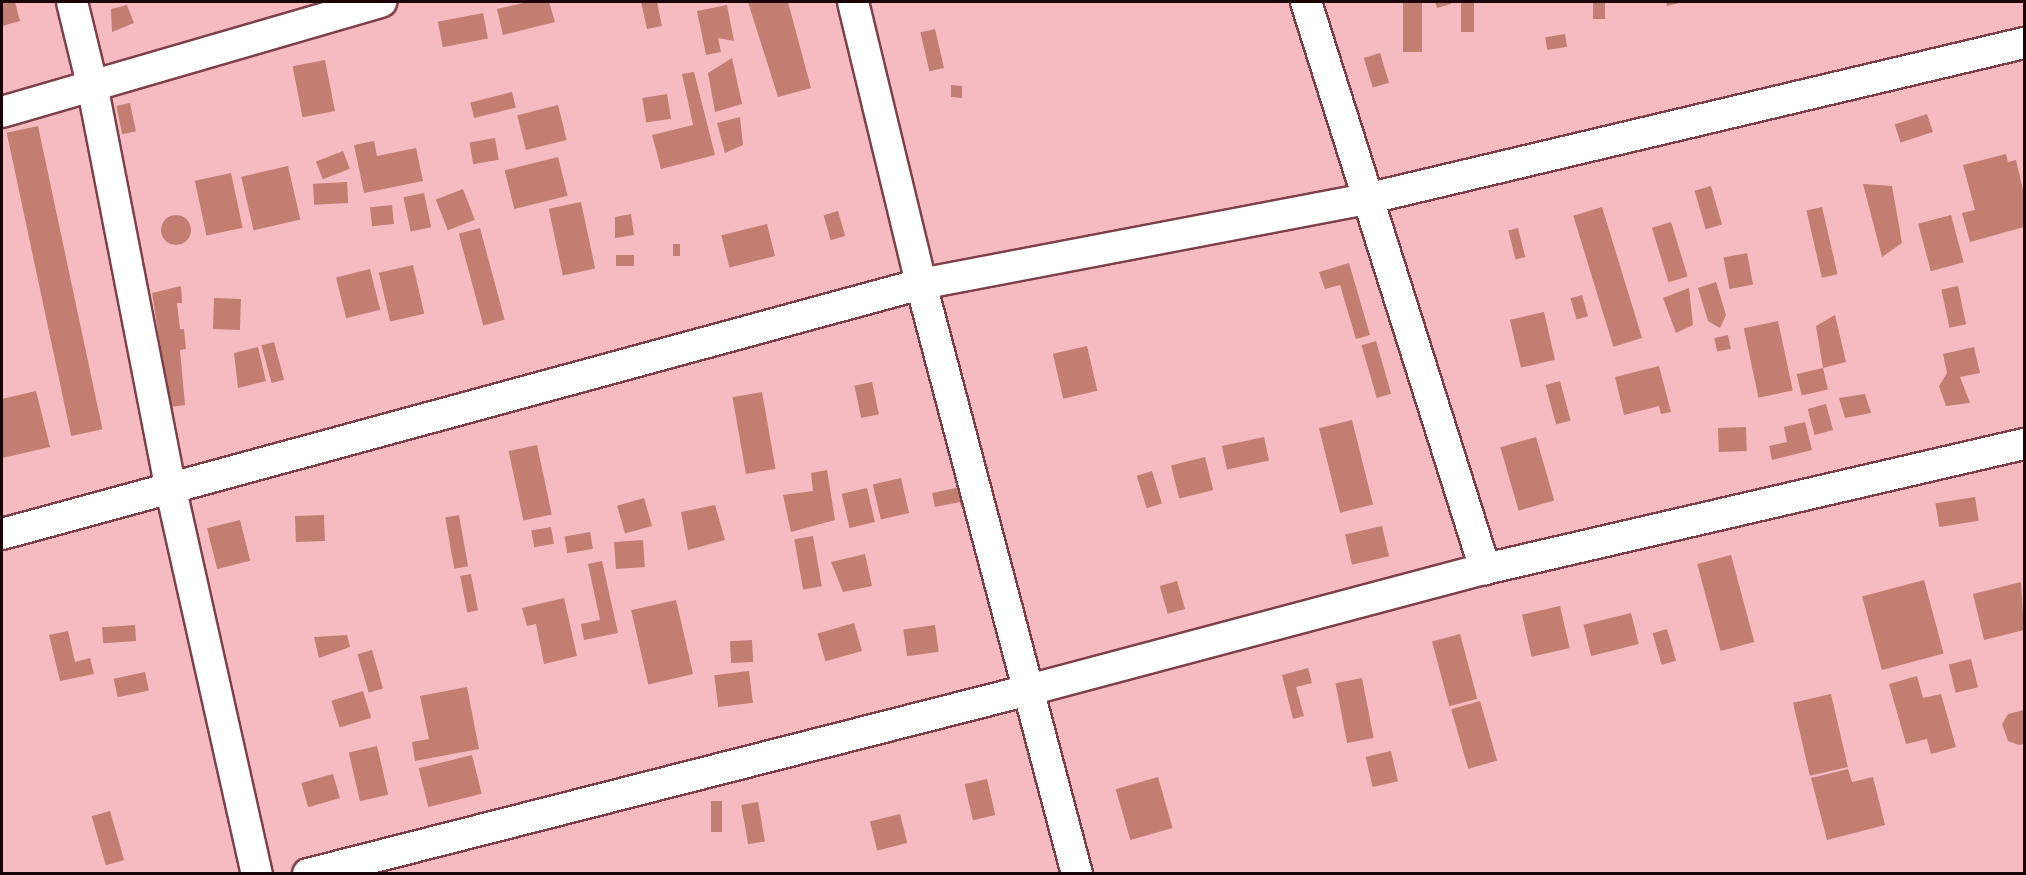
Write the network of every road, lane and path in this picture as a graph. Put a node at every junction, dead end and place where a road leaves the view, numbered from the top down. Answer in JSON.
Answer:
{"nodes":[{"id":1,"x":72,"y":2,"type":"edge"},
{"id":2,"x":381,"y":2,"type":"edge"},
{"id":3,"x":853,"y":2,"type":"edge"},
{"id":4,"x":1306,"y":2,"type":"edge"},
{"id":5,"x":2025,"y":43,"type":"edge"},
{"id":6,"x":92,"y":84,"type":"junction"},
{"id":7,"x":2,"y":112,"type":"edge"},
{"id":8,"x":1366,"y":200,"type":"junction"},
{"id":9,"x":921,"y":284,"type":"junction"},
{"id":10,"x":2025,"y":444,"type":"edge"},
{"id":11,"x":171,"y":490,"type":"junction"},
{"id":12,"x":2,"y":534,"type":"edge"},
{"id":13,"x":1485,"y":569,"type":"junction"},
{"id":14,"x":1029,"y":690,"type":"junction"},
{"id":15,"x":257,"y":873,"type":"edge"},
{"id":16,"x":308,"y":873,"type":"edge"},
{"id":17,"x":1077,"y":873,"type":"edge"}],
"edges":[{"from":1,"to":6,"type":"street"},
{"from":2,"to":6,"type":"street"},
{"from":3,"to":9,"type":"street"},
{"from":4,"to":8,"type":"street"},
{"from":5,"to":8,"type":"street"},
{"from":6,"to":7,"type":"street"},
{"from":6,"to":11,"type":"street"},
{"from":8,"to":9,"type":"street"},
{"from":8,"to":13,"type":"street"},
{"from":9,"to":11,"type":"street"},
{"from":9,"to":14,"type":"street"},
{"from":10,"to":13,"type":"street"},
{"from":11,"to":12,"type":"street"},
{"from":11,"to":15,"type":"street"},
{"from":13,"to":14,"type":"street"},
{"from":14,"to":16,"type":"street"},
{"from":14,"to":17,"type":"street"}]}
